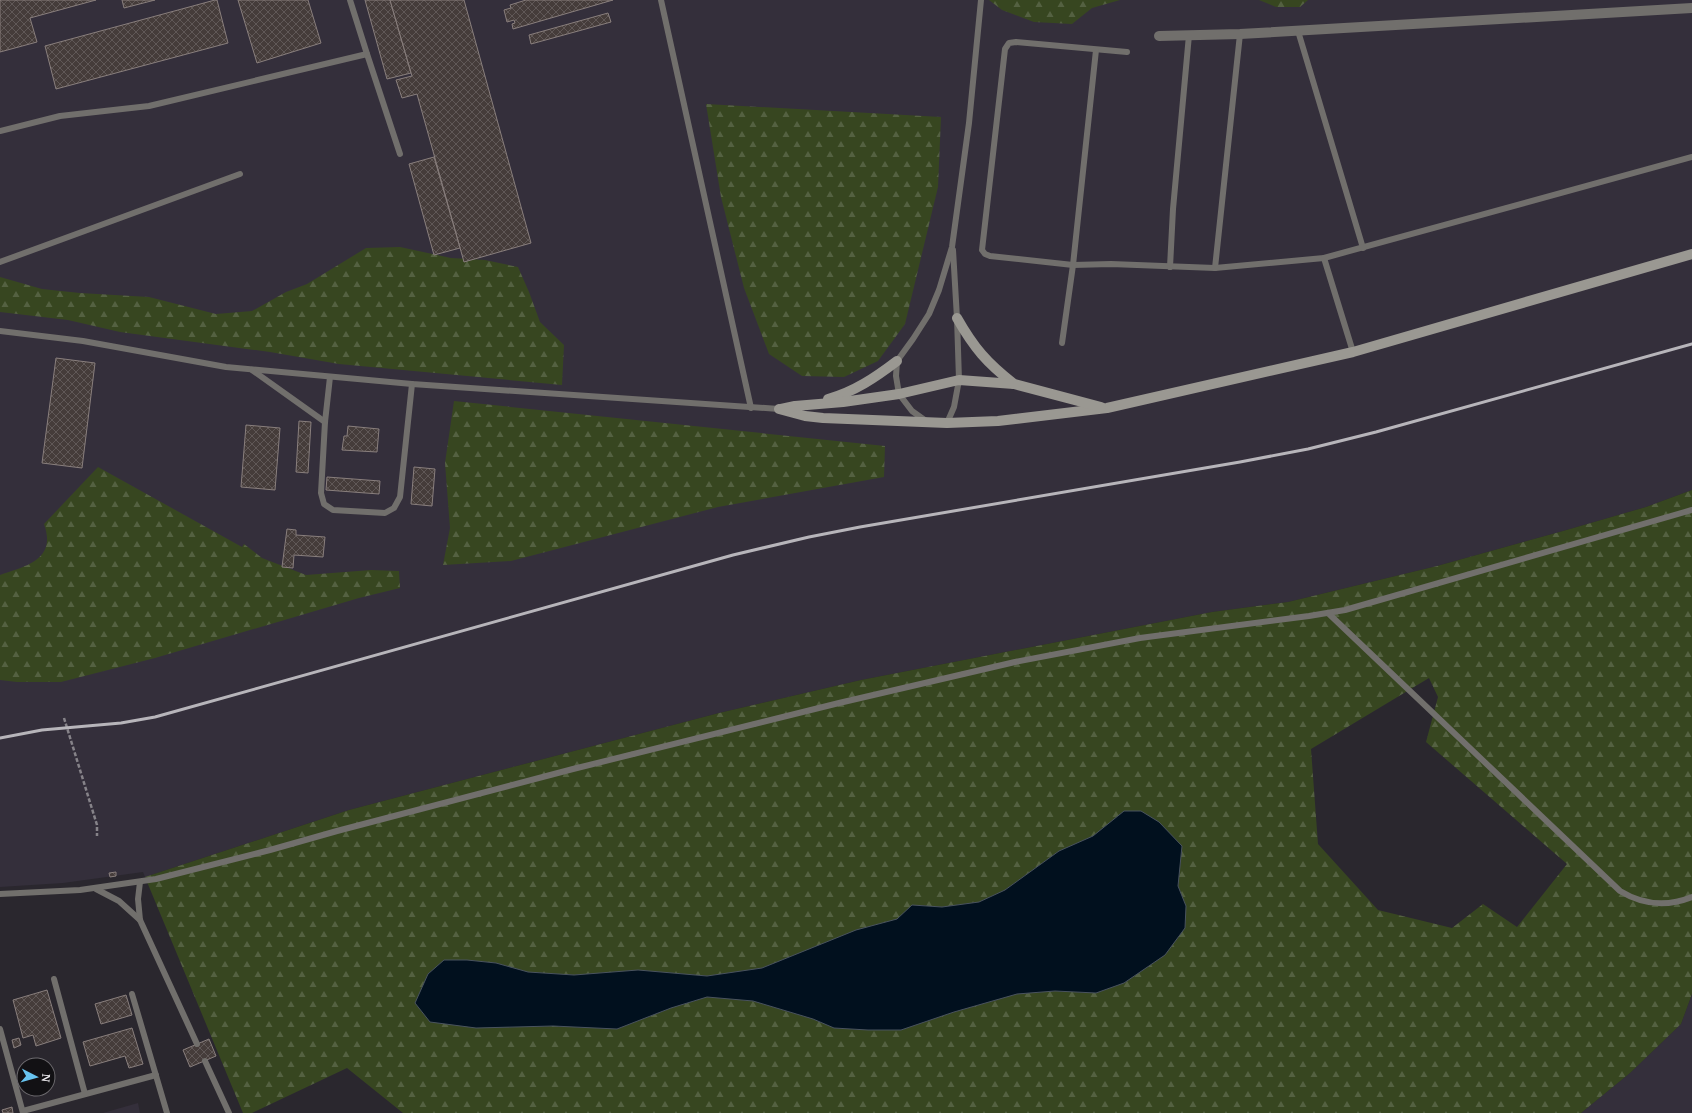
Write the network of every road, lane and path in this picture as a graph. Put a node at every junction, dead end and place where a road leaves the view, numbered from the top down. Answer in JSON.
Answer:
{"nodes":[{"id":1,"x":350,"y":0,"type":"edge"},
{"id":2,"x":661,"y":0,"type":"edge"},
{"id":3,"x":981,"y":0,"type":"edge"},
{"id":4,"x":1692,"y":8,"type":"edge"},
{"id":5,"x":1298,"y":31,"type":"junction"},
{"id":6,"x":1240,"y":34,"type":"junction"},
{"id":7,"x":1189,"y":35,"type":"junction"},
{"id":8,"x":1159,"y":36,"type":"dead end"},
{"id":9,"x":1096,"y":50,"type":"junction"},
{"id":10,"x":1127,"y":52,"type":"dead end"},
{"id":11,"x":367,"y":54,"type":"junction"},
{"id":12,"x":0,"y":131,"type":"edge"},
{"id":13,"x":400,"y":154,"type":"dead end"},
{"id":14,"x":1692,"y":157,"type":"edge"},
{"id":15,"x":240,"y":174,"type":"dead end"},
{"id":16,"x":952,"y":247,"type":"junction"},
{"id":17,"x":1364,"y":248,"type":"junction"},
{"id":18,"x":1692,"y":254,"type":"edge"},
{"id":19,"x":1324,"y":258,"type":"junction"},
{"id":20,"x":0,"y":262,"type":"edge"},
{"id":21,"x":1073,"y":265,"type":"junction"},
{"id":22,"x":1170,"y":267,"type":"junction"},
{"id":23,"x":1215,"y":268,"type":"junction"},
{"id":24,"x":958,"y":318,"type":"junction"},
{"id":25,"x":0,"y":331,"type":"edge"},
{"id":26,"x":1062,"y":343,"type":"dead end"},
{"id":27,"x":1353,"y":352,"type":"junction"},
{"id":28,"x":897,"y":361,"type":"junction"},
{"id":29,"x":251,"y":369,"type":"junction"},
{"id":30,"x":330,"y":377,"type":"junction"},
{"id":31,"x":959,"y":380,"type":"junction"},
{"id":32,"x":412,"y":384,"type":"junction"},
{"id":33,"x":1014,"y":384,"type":"junction"},
{"id":34,"x":899,"y":394,"type":"junction"},
{"id":35,"x":812,"y":404,"type":"junction"},
{"id":36,"x":751,"y":408,"type":"junction"},
{"id":37,"x":1107,"y":408,"type":"junction"},
{"id":38,"x":779,"y":409,"type":"junction"},
{"id":39,"x":926,"y":421,"type":"junction"},
{"id":40,"x":325,"y":422,"type":"junction"},
{"id":41,"x":947,"y":423,"type":"junction"},
{"id":42,"x":1692,"y":510,"type":"edge"},
{"id":43,"x":1328,"y":613,"type":"junction"},
{"id":44,"x":64,"y":718,"type":"dead end"},
{"id":45,"x":97,"y":836,"type":"dead end"},
{"id":46,"x":140,"y":882,"type":"junction"},
{"id":47,"x":94,"y":889,"type":"junction"},
{"id":48,"x":0,"y":894,"type":"edge"},
{"id":49,"x":1692,"y":897,"type":"edge"},
{"id":50,"x":140,"y":920,"type":"junction"},
{"id":51,"x":54,"y":979,"type":"dead end"},
{"id":52,"x":132,"y":994,"type":"dead end"},
{"id":53,"x":0,"y":1029,"type":"edge"},
{"id":54,"x":197,"y":1044,"type":"dead end"},
{"id":55,"x":205,"y":1061,"type":"dead end"},
{"id":56,"x":156,"y":1075,"type":"junction"},
{"id":57,"x":85,"y":1094,"type":"junction"},
{"id":58,"x":23,"y":1112,"type":"edge"},
{"id":59,"x":168,"y":1113,"type":"edge"},
{"id":60,"x":229,"y":1113,"type":"edge"}],
"edges":[{"from":1,"to":11,"type":"lane"},
{"from":2,"to":36,"type":"lane"},
{"from":3,"to":16,"type":"lane"},
{"from":4,"to":5,"type":"street"},
{"from":5,"to":6,"type":"street"},
{"from":5,"to":17,"type":"lane"},
{"from":6,"to":7,"type":"street"},
{"from":6,"to":23,"type":"lane"},
{"from":7,"to":8,"type":"street"},
{"from":7,"to":22,"type":"lane"},
{"from":9,"to":10,"type":"lane"},
{"from":9,"to":21,"type":"lane"},
{"from":9,"to":21,"type":"lane"},
{"from":11,"to":12,"type":"lane"},
{"from":11,"to":13,"type":"lane"},
{"from":14,"to":17,"type":"lane"},
{"from":15,"to":20,"type":"lane"},
{"from":16,"to":24,"type":"lane"},
{"from":16,"to":28,"type":"lane"},
{"from":17,"to":19,"type":"lane"},
{"from":18,"to":27,"type":"street"},
{"from":19,"to":23,"type":"lane"},
{"from":19,"to":27,"type":"lane"},
{"from":21,"to":22,"type":"lane"},
{"from":21,"to":26,"type":"lane"},
{"from":22,"to":23,"type":"lane"},
{"from":24,"to":31,"type":"lane"},
{"from":24,"to":33,"type":"street"},
{"from":25,"to":29,"type":"lane"},
{"from":27,"to":37,"type":"street"},
{"from":28,"to":34,"type":"lane"},
{"from":28,"to":35,"type":"street"},
{"from":29,"to":30,"type":"lane"},
{"from":29,"to":40,"type":"lane"},
{"from":30,"to":32,"type":"lane"},
{"from":30,"to":40,"type":"lane"},
{"from":31,"to":33,"type":"street"},
{"from":31,"to":34,"type":"street"},
{"from":31,"to":41,"type":"lane"},
{"from":32,"to":36,"type":"lane"},
{"from":32,"to":40,"type":"lane"},
{"from":33,"to":37,"type":"street"},
{"from":34,"to":35,"type":"street"},
{"from":34,"to":39,"type":"lane"},
{"from":35,"to":38,"type":"street"},
{"from":36,"to":38,"type":"lane"},
{"from":37,"to":41,"type":"street"},
{"from":38,"to":39,"type":"street"},
{"from":39,"to":41,"type":"street"},
{"from":42,"to":43,"type":"lane"},
{"from":43,"to":46,"type":"lane"},
{"from":43,"to":49,"type":"lane"},
{"from":44,"to":45,"type":"path"},
{"from":46,"to":47,"type":"lane"},
{"from":46,"to":50,"type":"lane"},
{"from":47,"to":48,"type":"lane"},
{"from":47,"to":50,"type":"lane"},
{"from":50,"to":54,"type":"lane"},
{"from":51,"to":57,"type":"lane"},
{"from":52,"to":56,"type":"lane"},
{"from":53,"to":58,"type":"lane"},
{"from":55,"to":60,"type":"lane"},
{"from":56,"to":57,"type":"lane"},
{"from":56,"to":59,"type":"lane"},
{"from":57,"to":58,"type":"lane"}]}
